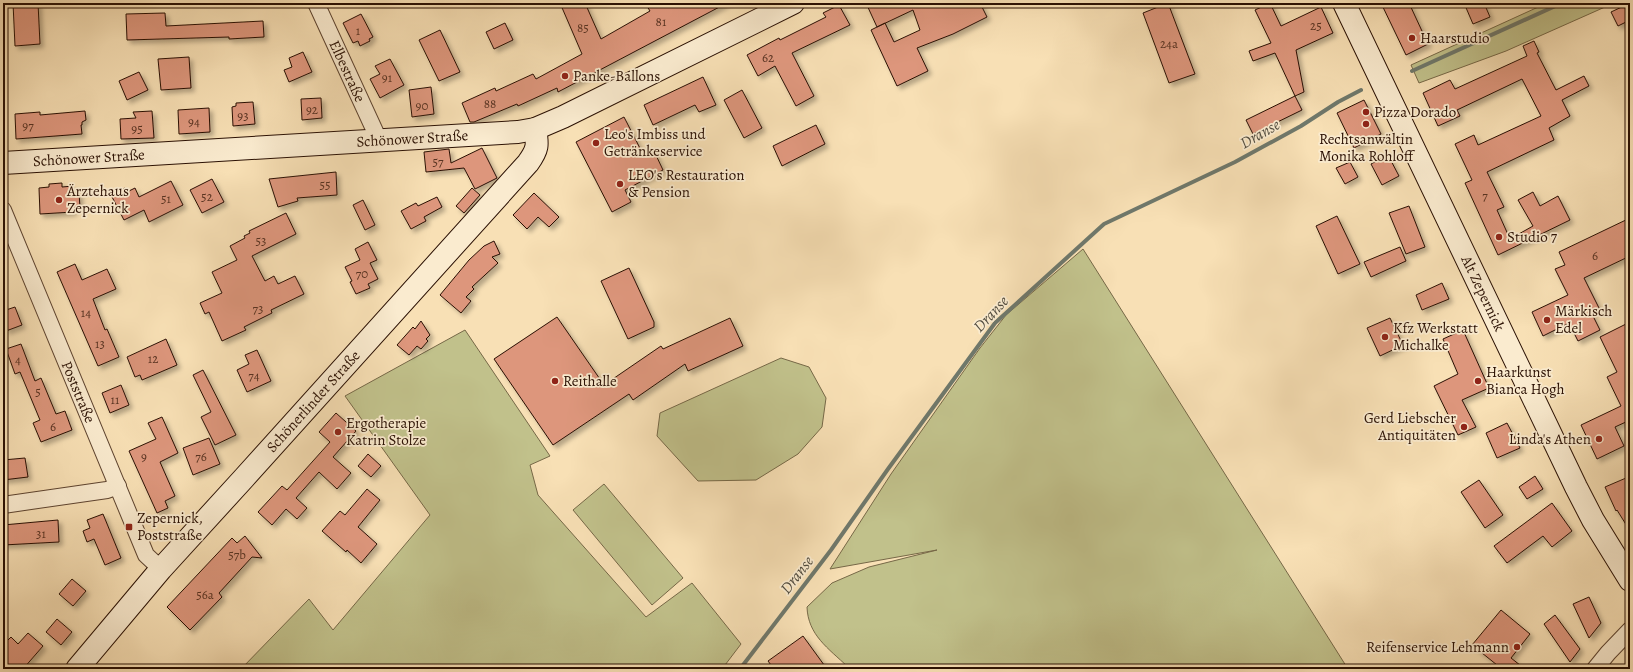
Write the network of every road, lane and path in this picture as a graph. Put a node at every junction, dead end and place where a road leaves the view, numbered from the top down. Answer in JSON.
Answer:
{"nodes":[{"id":1,"x":316,"y":3,"type":"edge"},
{"id":2,"x":793,"y":3,"type":"edge"},
{"id":3,"x":1344,"y":3,"type":"edge"},
{"id":4,"x":535,"y":129,"type":"junction"},
{"id":5,"x":379,"y":140,"type":"junction"},
{"id":6,"x":3,"y":163,"type":"edge"},
{"id":7,"x":3,"y":210,"type":"edge"},
{"id":8,"x":118,"y":486,"type":"junction"},
{"id":9,"x":3,"y":505,"type":"edge"},
{"id":10,"x":161,"y":569,"type":"junction"},
{"id":11,"x":1630,"y":580,"type":"edge"},
{"id":12,"x":1630,"y":630,"type":"edge"},
{"id":13,"x":77,"y":669,"type":"edge"},
{"id":14,"x":1595,"y":669,"type":"edge"}],
"edges":[{"from":1,"to":5,"type":"street","name":"Elbestraße"},
{"from":2,"to":4,"type":"street","name":"Schönower Straße"},
{"from":3,"to":11,"type":"street","name":"Alt Zepernick"},
{"from":4,"to":5,"type":"street","name":"Schönower Straße"},
{"from":4,"to":10,"type":"street","name":"Schönerlinder Straße"},
{"from":5,"to":6,"type":"street","name":"Schönower Straße"},
{"from":7,"to":8,"type":"street","name":"Poststraße"},
{"from":8,"to":9,"type":"street"},
{"from":8,"to":10,"type":"street","name":"Poststraße"},
{"from":10,"to":13,"type":"street","name":"Schönerlinder Straße"},
{"from":12,"to":14,"type":"street"}]}
